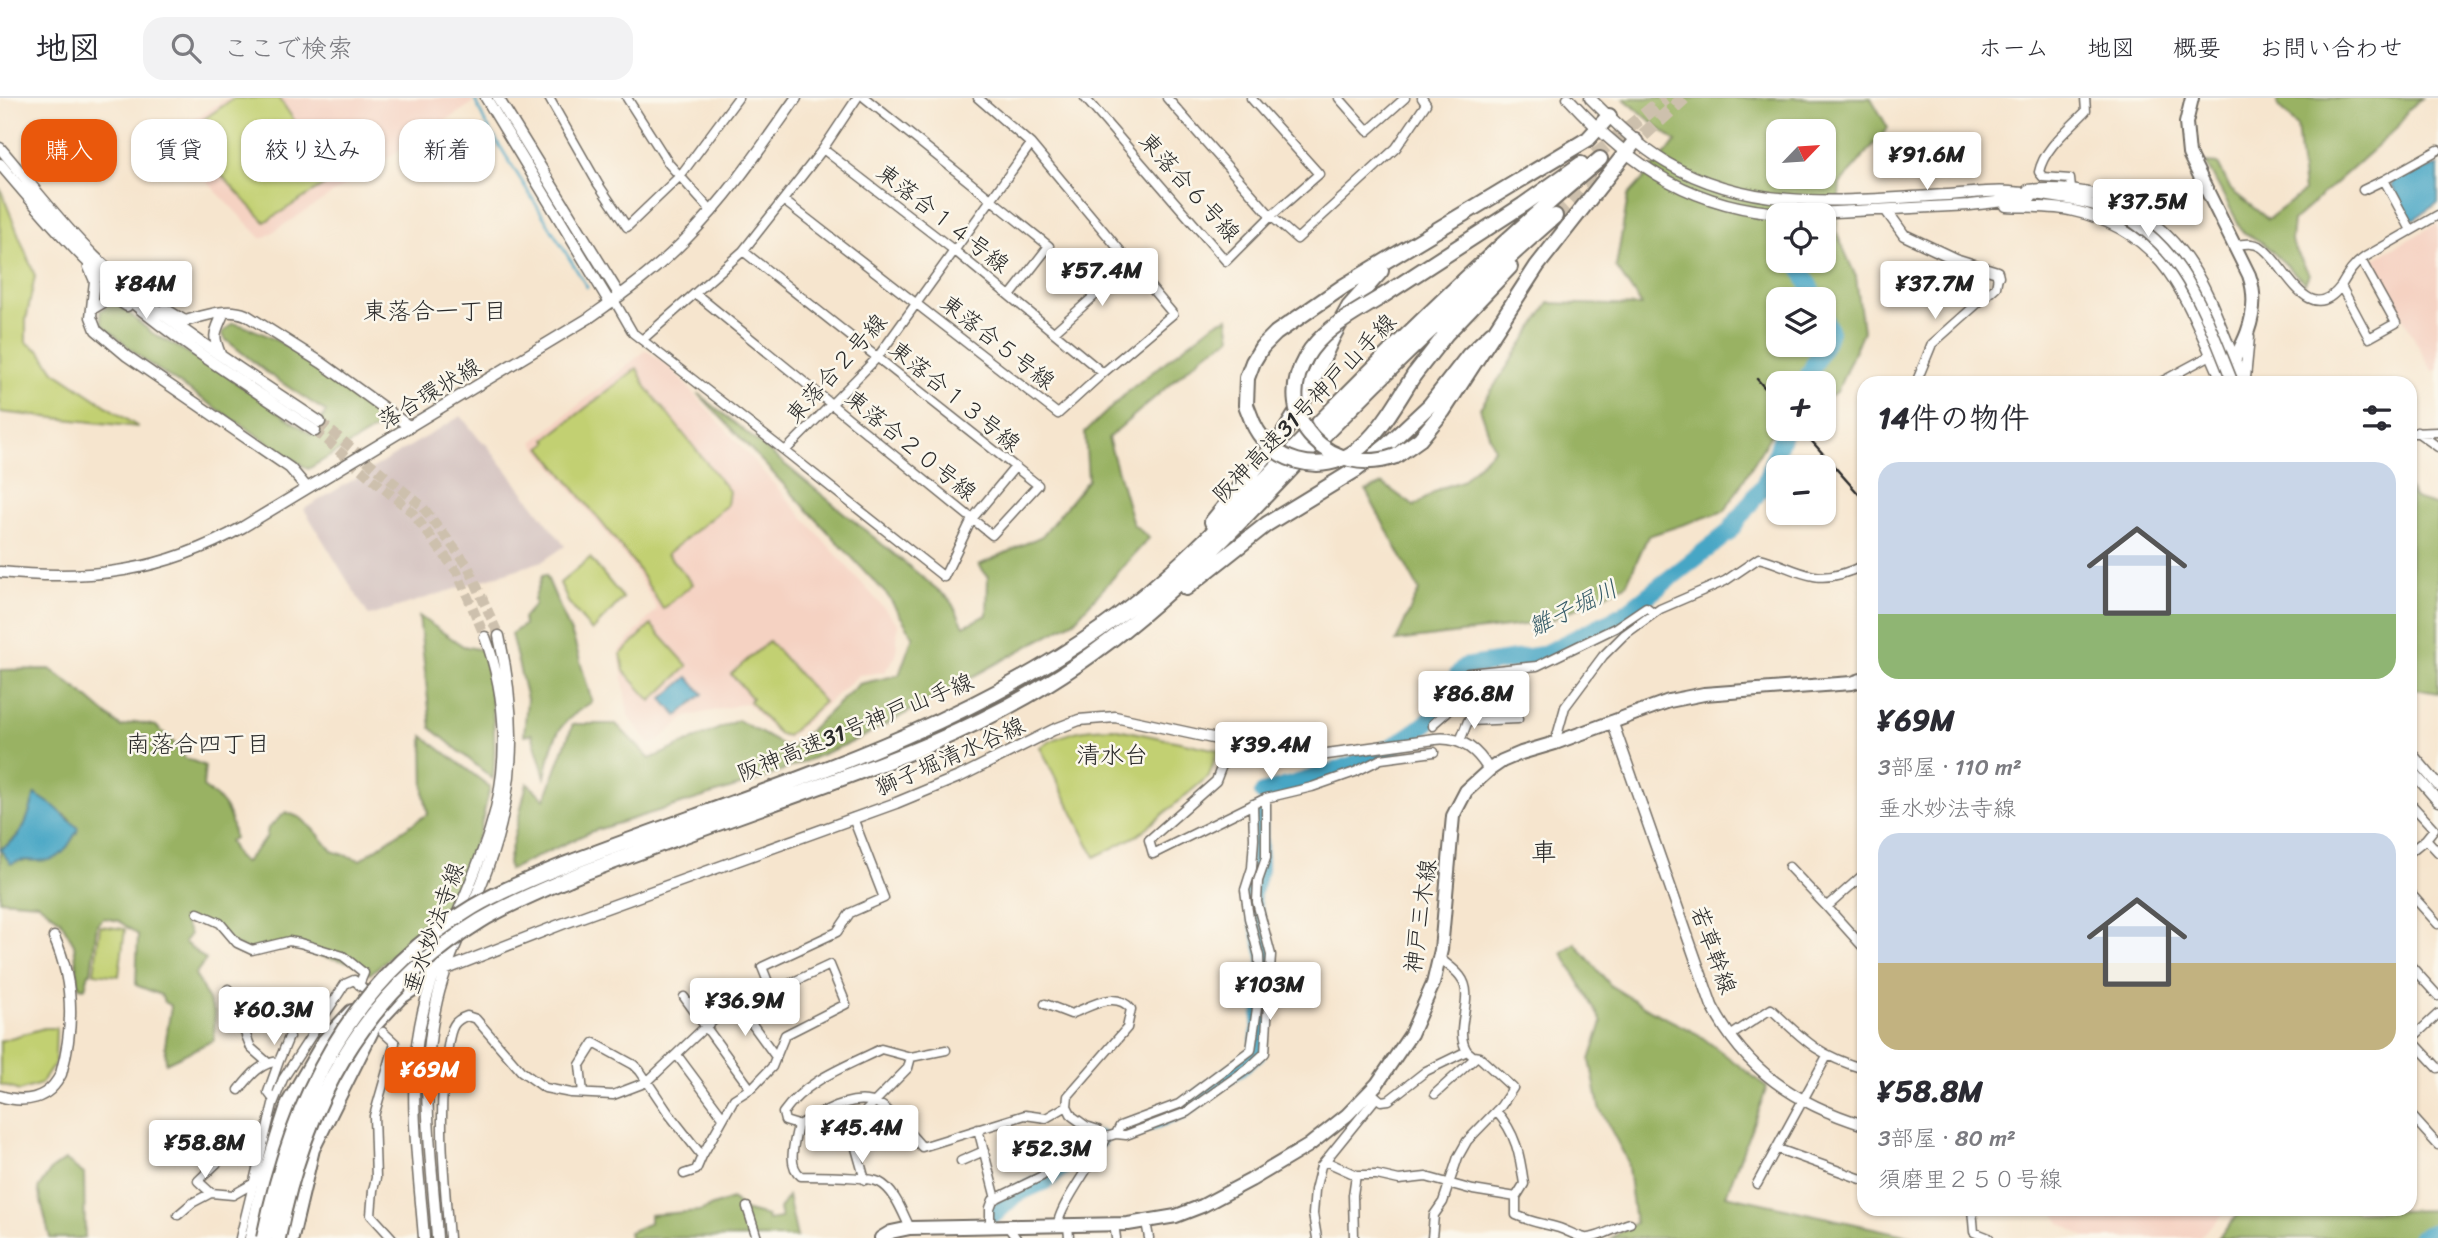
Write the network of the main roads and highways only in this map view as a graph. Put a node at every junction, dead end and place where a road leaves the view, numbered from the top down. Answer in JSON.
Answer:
{"nodes":[{"id":1,"x":2192,"y":98,"type":"edge"},
{"id":2,"x":1609,"y":116,"type":"road end"},
{"id":3,"x":1635,"y":141,"type":"tunnel mouth"},
{"id":4,"x":1397,"y":255,"type":"junction"},
{"id":5,"x":1492,"y":333,"type":"junction"},
{"id":6,"x":2227,"y":376,"type":"edge"},
{"id":7,"x":1128,"y":609,"type":"junction"},
{"id":8,"x":1100,"y":648,"type":"junction"},
{"id":9,"x":1857,"y":681,"type":"edge"},
{"id":10,"x":568,"y":871,"type":"junction"},
{"id":11,"x":1065,"y":1229,"type":"edge"},
{"id":12,"x":1005,"y":1232,"type":"edge"},
{"id":13,"x":252,"y":1238,"type":"edge"},
{"id":14,"x":264,"y":1238,"type":"edge"},
{"id":15,"x":278,"y":1238,"type":"edge"},
{"id":16,"x":291,"y":1238,"type":"edge"},
{"id":17,"x":881,"y":1238,"type":"edge"}],
"edges":[{"from":1,"to":6,"type":"main road"},
{"from":2,"to":4,"type":"highway"},
{"from":3,"to":5,"type":"highway"},
{"from":4,"to":7,"type":"highway"},
{"from":4,"to":8,"type":"highway","name":"阪神高速31号神戸山手線","bridge":true},
{"from":5,"to":7,"type":"highway","name":"阪神高速31号神戸山手線","bridge":true},
{"from":5,"to":8,"type":"highway"},
{"from":7,"to":10,"type":"highway","name":"阪神高速31号神戸山手線"},
{"from":8,"to":10,"type":"highway","name":"阪神高速31号神戸山手線"},
{"from":9,"to":11,"type":"main road","name":"神戸三木線"},
{"from":10,"to":14,"type":"highway","name":"阪神高速31号神戸山手線","bridge":true},
{"from":10,"to":15,"type":"highway","name":"阪神高速31号神戸山手線","bridge":true},
{"from":11,"to":12,"type":"main road","name":"神戸三木線"},
{"from":12,"to":17,"type":"main road","name":"神戸三木線"},
{"from":13,"to":16,"type":"highway"}]}
